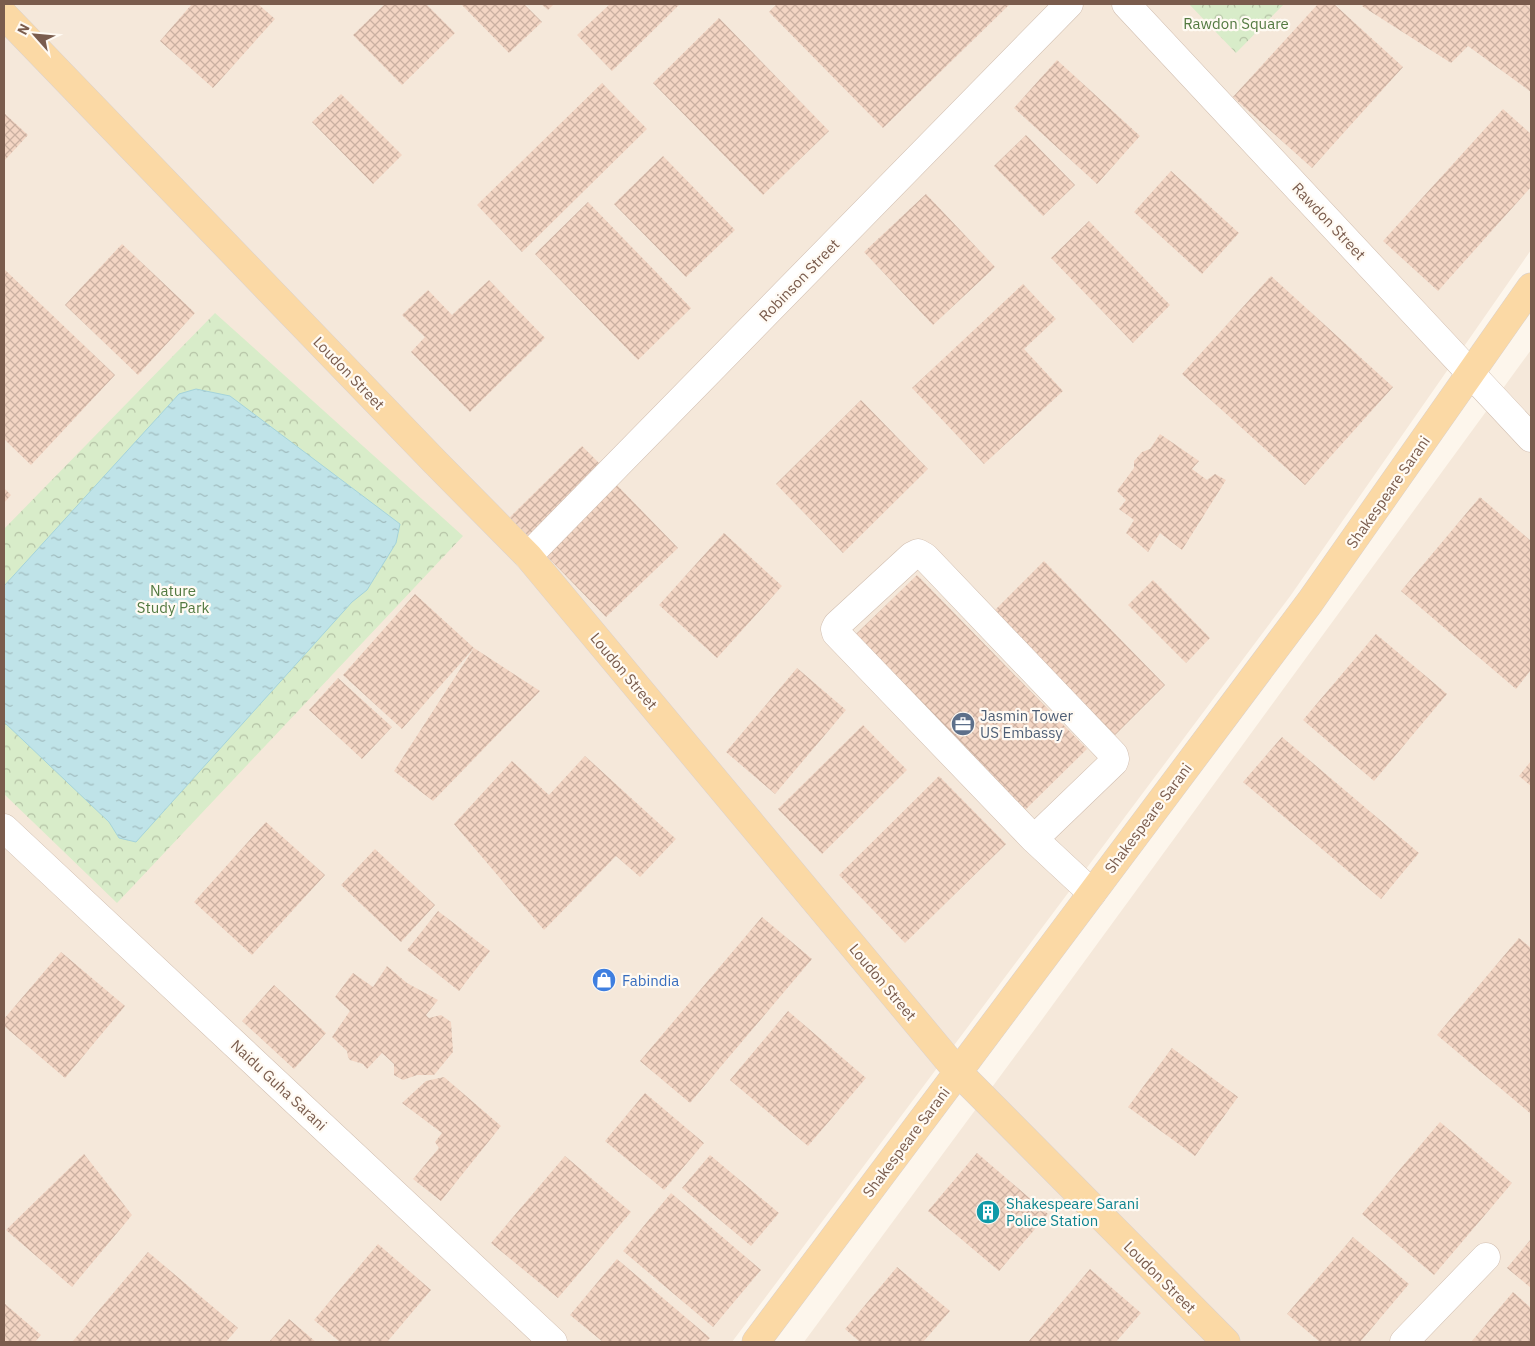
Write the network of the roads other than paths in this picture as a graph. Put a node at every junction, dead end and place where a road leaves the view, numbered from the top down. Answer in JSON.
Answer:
{"nodes":[{"id":1,"x":1069,"y":4,"type":"edge"},
{"id":2,"x":1126,"y":4,"type":"edge"},
{"id":3,"x":4,"y":16,"type":"edge"},
{"id":4,"x":1531,"y":287,"type":"edge"},
{"id":5,"x":1471,"y":374,"type":"junction"},
{"id":6,"x":1531,"y":438,"type":"edge"},
{"id":7,"x":528,"y":556,"type":"junction"},
{"id":8,"x":4,"y":828,"type":"edge"},
{"id":9,"x":1034,"y":838,"type":"junction"},
{"id":10,"x":1092,"y":893,"type":"junction"},
{"id":11,"x":958,"y":1072,"type":"junction"},
{"id":12,"x":1486,"y":1258,"type":"dead end"},
{"id":13,"x":553,"y":1342,"type":"edge"},
{"id":14,"x":756,"y":1342,"type":"edge"},
{"id":15,"x":1226,"y":1342,"type":"edge"},
{"id":16,"x":1404,"y":1342,"type":"edge"}],
"edges":[{"from":1,"to":7,"type":"street","name":"Robinson Street"},
{"from":2,"to":5,"type":"street","name":"Rawdon Street"},
{"from":3,"to":7,"type":"main road","name":"Loudon Street"},
{"from":4,"to":5,"type":"main road","name":"Shakespeare Sarani"},
{"from":5,"to":6,"type":"street","name":"Rawdon Street"},
{"from":5,"to":10,"type":"main road","name":"Shakespeare Sarani"},
{"from":7,"to":11,"type":"main road","name":"Loudon Street"},
{"from":8,"to":13,"type":"street","name":"Naidu Guha Sarani"},
{"from":9,"to":9,"type":"street"},
{"from":9,"to":10,"type":"street"},
{"from":10,"to":11,"type":"main road","name":"Shakespeare Sarani"},
{"from":11,"to":14,"type":"main road","name":"Shakespeare Sarani"},
{"from":11,"to":15,"type":"main road","name":"Loudon Street"},
{"from":12,"to":16,"type":"street"}]}
